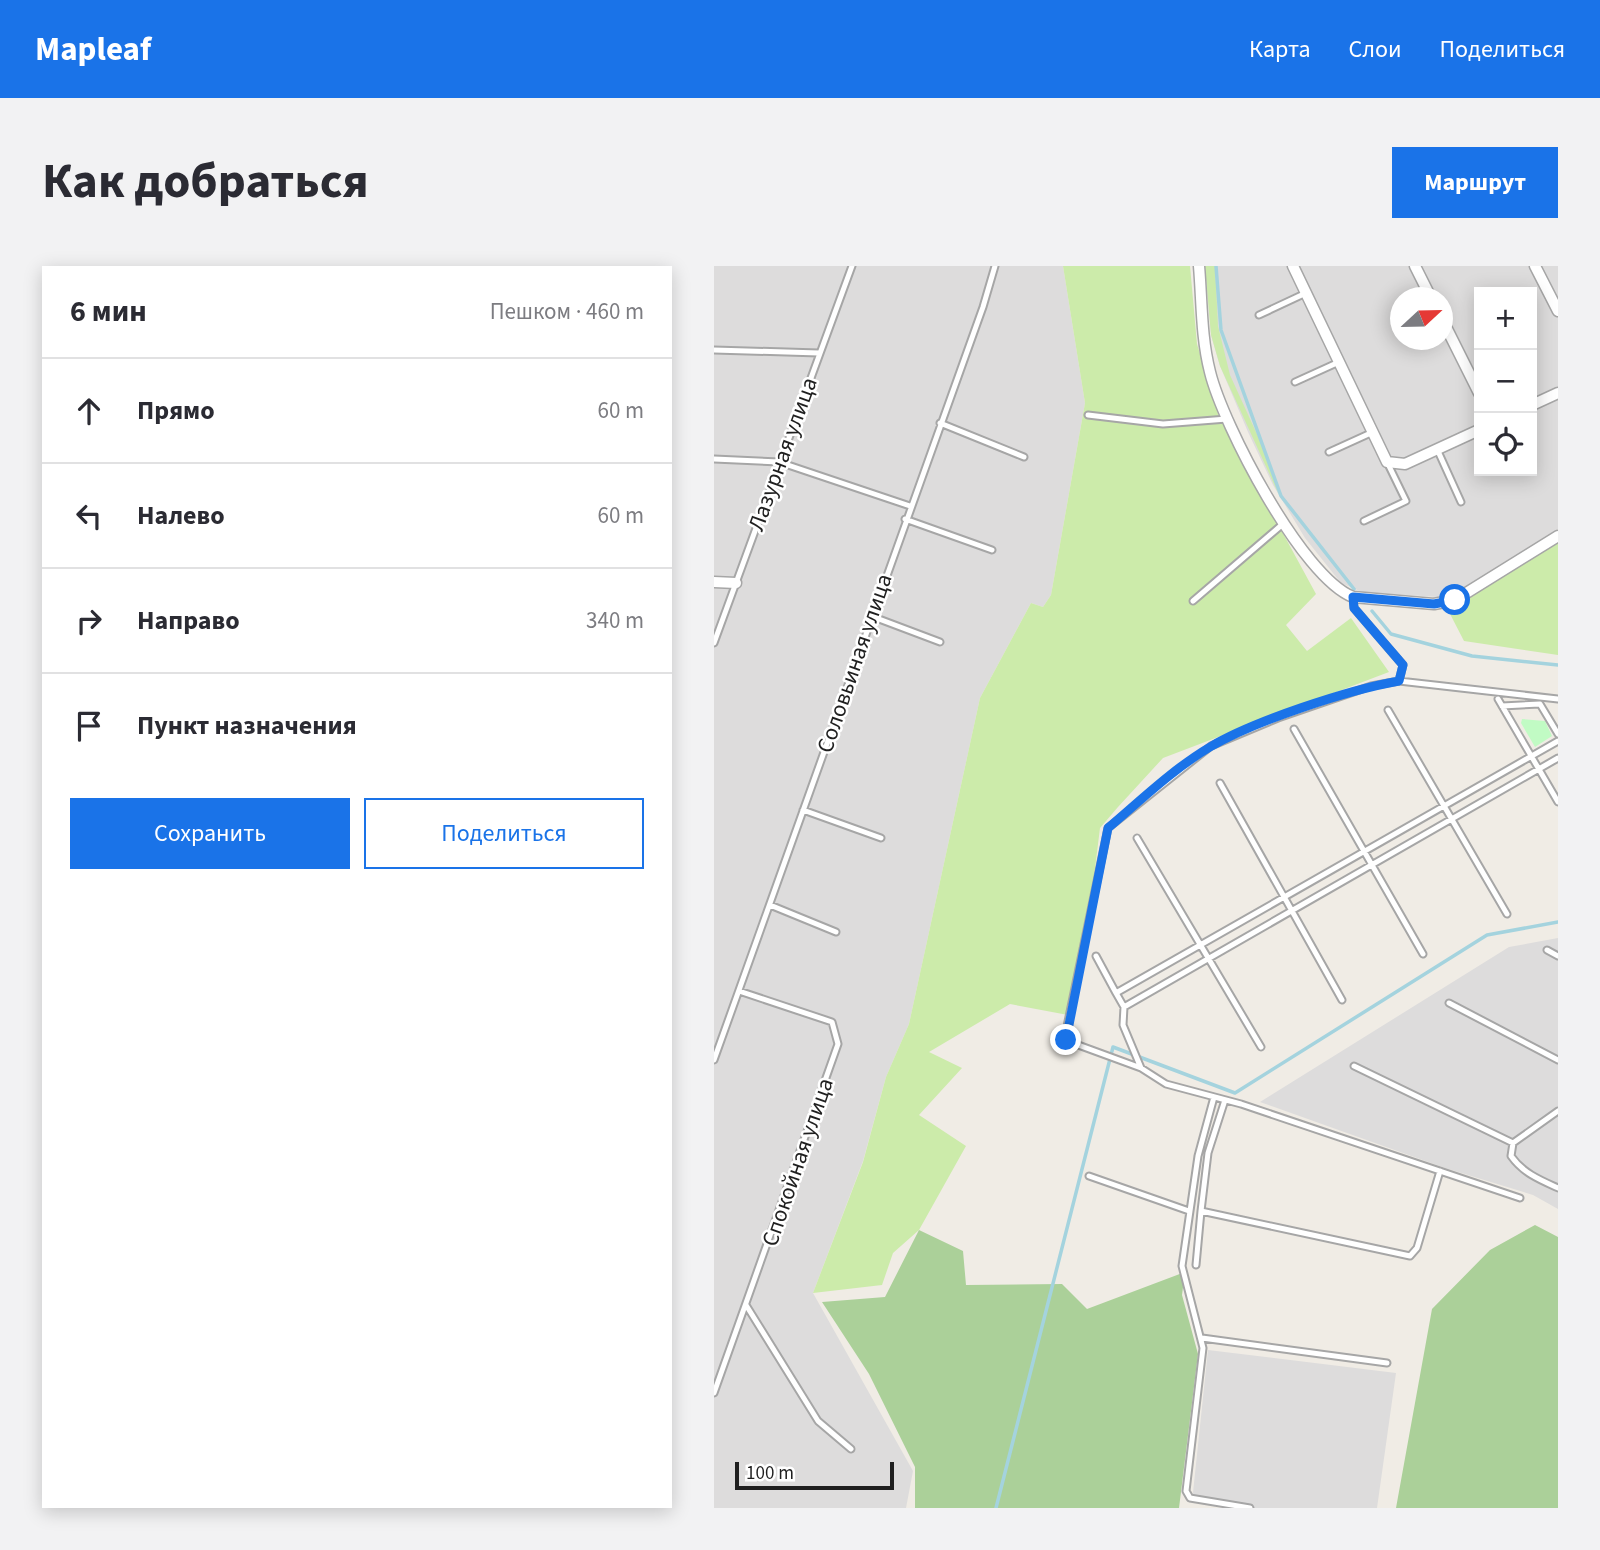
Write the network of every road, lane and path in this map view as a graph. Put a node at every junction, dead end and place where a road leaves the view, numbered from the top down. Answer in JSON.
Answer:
{"nodes":[{"id":1,"x":852,"y":266,"type":"edge"},
{"id":2,"x":995,"y":266,"type":"edge"},
{"id":3,"x":1199,"y":266,"type":"edge"},
{"id":4,"x":1293,"y":266,"type":"edge"},
{"id":5,"x":1415,"y":266,"type":"edge"},
{"id":6,"x":1535,"y":266,"type":"edge"},
{"id":7,"x":1426,"y":287,"type":"edge"},
{"id":8,"x":1306,"y":293,"type":"junction"},
{"id":9,"x":1558,"y":311,"type":"edge"},
{"id":10,"x":1259,"y":314,"type":"dead end"},
{"id":11,"x":1453,"y":341,"type":"edge"},
{"id":12,"x":714,"y":350,"type":"edge"},
{"id":13,"x":818,"y":354,"type":"junction"},
{"id":14,"x":1339,"y":362,"type":"junction"},
{"id":15,"x":1295,"y":382,"type":"dead end"},
{"id":16,"x":1474,"y":383,"type":"edge"},
{"id":17,"x":1558,"y":393,"type":"edge"},
{"id":18,"x":1537,"y":403,"type":"edge"},
{"id":19,"x":1088,"y":415,"type":"dead end"},
{"id":20,"x":1228,"y":419,"type":"junction"},
{"id":21,"x":940,"y":423,"type":"junction"},
{"id":22,"x":1373,"y":432,"type":"junction"},
{"id":23,"x":1474,"y":432,"type":"edge"},
{"id":24,"x":1437,"y":449,"type":"junction"},
{"id":25,"x":1329,"y":452,"type":"dead end"},
{"id":26,"x":1024,"y":457,"type":"dead end"},
{"id":27,"x":714,"y":459,"type":"edge"},
{"id":28,"x":779,"y":462,"type":"junction"},
{"id":29,"x":1387,"y":462,"type":"junction"},
{"id":30,"x":1461,"y":502,"type":"dead end"},
{"id":31,"x":910,"y":506,"type":"junction"},
{"id":32,"x":905,"y":519,"type":"junction"},
{"id":33,"x":1364,"y":521,"type":"dead end"},
{"id":34,"x":1284,"y":523,"type":"junction"},
{"id":35,"x":1558,"y":536,"type":"edge"},
{"id":36,"x":992,"y":550,"type":"dead end"},
{"id":37,"x":714,"y":582,"type":"edge"},
{"id":38,"x":736,"y":583,"type":"junction"},
{"id":39,"x":1353,"y":597,"type":"junction"},
{"id":40,"x":1194,"y":601,"type":"dead end"},
{"id":41,"x":871,"y":616,"type":"junction"},
{"id":42,"x":940,"y":642,"type":"dead end"},
{"id":43,"x":714,"y":643,"type":"edge"},
{"id":44,"x":1399,"y":681,"type":"junction"},
{"id":45,"x":1498,"y":699,"type":"dead end"},
{"id":46,"x":1558,"y":699,"type":"edge"},
{"id":47,"x":1502,"y":706,"type":"junction"},
{"id":48,"x":1388,"y":710,"type":"dead end"},
{"id":49,"x":1294,"y":729,"type":"dead end"},
{"id":50,"x":1558,"y":734,"type":"edge"},
{"id":51,"x":1558,"y":741,"type":"edge"},
{"id":52,"x":1533,"y":756,"type":"junction"},
{"id":53,"x":1558,"y":758,"type":"edge"},
{"id":54,"x":1540,"y":769,"type":"junction"},
{"id":55,"x":1220,"y":783,"type":"dead end"},
{"id":56,"x":1558,"y":802,"type":"edge"},
{"id":57,"x":1445,"y":806,"type":"junction"},
{"id":58,"x":803,"y":810,"type":"junction"},
{"id":59,"x":1453,"y":818,"type":"junction"},
{"id":60,"x":881,"y":838,"type":"dead end"},
{"id":61,"x":1138,"y":838,"type":"dead end"},
{"id":62,"x":1363,"y":853,"type":"junction"},
{"id":63,"x":1372,"y":865,"type":"junction"},
{"id":64,"x":1282,"y":899,"type":"junction"},
{"id":65,"x":769,"y":905,"type":"junction"},
{"id":66,"x":1290,"y":911,"type":"junction"},
{"id":67,"x":1507,"y":914,"type":"dead end"},
{"id":68,"x":836,"y":932,"type":"dead end"},
{"id":69,"x":1199,"y":946,"type":"junction"},
{"id":70,"x":1547,"y":950,"type":"dead end"},
{"id":71,"x":1423,"y":954,"type":"dead end"},
{"id":72,"x":1096,"y":956,"type":"dead end"},
{"id":73,"x":1558,"y":956,"type":"edge"},
{"id":74,"x":1208,"y":958,"type":"junction"},
{"id":75,"x":739,"y":991,"type":"junction"},
{"id":76,"x":1116,"y":993,"type":"junction"},
{"id":77,"x":1342,"y":1000,"type":"dead end"},
{"id":78,"x":1449,"y":1003,"type":"dead end"},
{"id":79,"x":1124,"y":1007,"type":"junction"},
{"id":80,"x":1261,"y":1047,"type":"dead end"},
{"id":81,"x":714,"y":1060,"type":"edge"},
{"id":82,"x":1558,"y":1060,"type":"edge"},
{"id":83,"x":1354,"y":1066,"type":"dead end"},
{"id":84,"x":1141,"y":1068,"type":"junction"},
{"id":85,"x":1214,"y":1097,"type":"junction"},
{"id":86,"x":1225,"y":1100,"type":"junction"},
{"id":87,"x":1558,"y":1111,"type":"edge"},
{"id":88,"x":1513,"y":1143,"type":"junction"},
{"id":89,"x":1440,"y":1171,"type":"junction"},
{"id":90,"x":1089,"y":1176,"type":"dead end"},
{"id":91,"x":1558,"y":1188,"type":"edge"},
{"id":92,"x":1520,"y":1198,"type":"dead end"},
{"id":93,"x":1189,"y":1211,"type":"junction"},
{"id":94,"x":1200,"y":1211,"type":"junction"},
{"id":95,"x":1196,"y":1265,"type":"dead end"},
{"id":96,"x":746,"y":1305,"type":"junction"},
{"id":97,"x":1202,"y":1338,"type":"junction"},
{"id":98,"x":1387,"y":1363,"type":"dead end"},
{"id":99,"x":714,"y":1393,"type":"edge"},
{"id":100,"x":851,"y":1449,"type":"dead end"},
{"id":101,"x":1250,"y":1508,"type":"edge"}],
"edges":[{"from":1,"to":13,"type":"lane","name":"Лазурная улица"},
{"from":2,"to":21,"type":"lane","name":"Соловьиная улица"},
{"from":3,"to":20,"type":"street"},
{"from":4,"to":8,"type":"street"},
{"from":5,"to":7,"type":"street"},
{"from":6,"to":9,"type":"street"},
{"from":8,"to":10,"type":"lane"},
{"from":8,"to":14,"type":"street"},
{"from":11,"to":16,"type":"street"},
{"from":12,"to":13,"type":"lane"},
{"from":13,"to":28,"type":"lane","name":"Лазурная улица"},
{"from":14,"to":15,"type":"lane"},
{"from":14,"to":22,"type":"street"},
{"from":17,"to":18,"type":"street"},
{"from":19,"to":20,"type":"lane"},
{"from":20,"to":34,"type":"street"},
{"from":21,"to":26,"type":"lane"},
{"from":21,"to":31,"type":"lane","name":"Соловьиная улица"},
{"from":22,"to":25,"type":"lane"},
{"from":22,"to":29,"type":"street"},
{"from":23,"to":24,"type":"street"},
{"from":24,"to":29,"type":"street"},
{"from":24,"to":30,"type":"lane"},
{"from":27,"to":28,"type":"lane"},
{"from":28,"to":31,"type":"lane"},
{"from":28,"to":38,"type":"lane","name":"Лазурная улица"},
{"from":29,"to":33,"type":"lane"},
{"from":31,"to":32,"type":"lane","name":"Соловьиная улица"},
{"from":32,"to":36,"type":"lane"},
{"from":32,"to":41,"type":"lane","name":"Соловьиная улица"},
{"from":34,"to":39,"type":"street"},
{"from":34,"to":40,"type":"lane"},
{"from":35,"to":39,"type":"street"},
{"from":37,"to":38,"type":"street"},
{"from":38,"to":43,"type":"lane","name":"Лазурная улица"},
{"from":39,"to":44,"type":"lane"},
{"from":41,"to":42,"type":"lane"},
{"from":41,"to":58,"type":"lane","name":"Соловьиная улица"},
{"from":44,"to":46,"type":"lane"},
{"from":44,"to":84,"type":"lane"},
{"from":45,"to":47,"type":"lane"},
{"from":47,"to":50,"type":"lane"},
{"from":47,"to":52,"type":"lane"},
{"from":48,"to":57,"type":"lane"},
{"from":49,"to":62,"type":"lane"},
{"from":51,"to":52,"type":"lane"},
{"from":52,"to":54,"type":"lane"},
{"from":52,"to":57,"type":"lane"},
{"from":53,"to":54,"type":"lane"},
{"from":54,"to":56,"type":"lane"},
{"from":54,"to":59,"type":"lane"},
{"from":55,"to":64,"type":"lane"},
{"from":57,"to":59,"type":"lane"},
{"from":57,"to":62,"type":"lane"},
{"from":58,"to":60,"type":"lane"},
{"from":58,"to":65,"type":"lane","name":"Соловьиная улица"},
{"from":59,"to":63,"type":"lane"},
{"from":59,"to":67,"type":"lane"},
{"from":61,"to":69,"type":"lane"},
{"from":62,"to":63,"type":"lane"},
{"from":62,"to":64,"type":"lane"},
{"from":63,"to":66,"type":"lane"},
{"from":63,"to":71,"type":"lane"},
{"from":64,"to":66,"type":"lane"},
{"from":64,"to":69,"type":"lane"},
{"from":65,"to":68,"type":"lane"},
{"from":65,"to":75,"type":"lane","name":"Соловьиная улица"},
{"from":66,"to":74,"type":"lane"},
{"from":66,"to":77,"type":"lane"},
{"from":69,"to":74,"type":"lane"},
{"from":69,"to":76,"type":"lane"},
{"from":70,"to":73,"type":"lane"},
{"from":72,"to":76,"type":"lane"},
{"from":74,"to":79,"type":"lane"},
{"from":74,"to":80,"type":"lane"},
{"from":75,"to":81,"type":"lane","name":"Соловьиная улица"},
{"from":75,"to":96,"type":"lane","name":"Спокойная улица"},
{"from":76,"to":79,"type":"lane"},
{"from":78,"to":82,"type":"lane"},
{"from":79,"to":84,"type":"lane"},
{"from":83,"to":88,"type":"lane"},
{"from":84,"to":85,"type":"lane"},
{"from":85,"to":86,"type":"lane"},
{"from":85,"to":93,"type":"lane"},
{"from":86,"to":89,"type":"lane"},
{"from":86,"to":94,"type":"lane"},
{"from":87,"to":88,"type":"lane"},
{"from":88,"to":91,"type":"lane"},
{"from":89,"to":92,"type":"lane"},
{"from":89,"to":94,"type":"lane"},
{"from":90,"to":93,"type":"lane"},
{"from":93,"to":97,"type":"lane"},
{"from":94,"to":95,"type":"lane"},
{"from":96,"to":99,"type":"lane","name":"Спокойная улица"},
{"from":96,"to":100,"type":"lane"},
{"from":97,"to":98,"type":"lane"},
{"from":97,"to":101,"type":"lane"}]}
